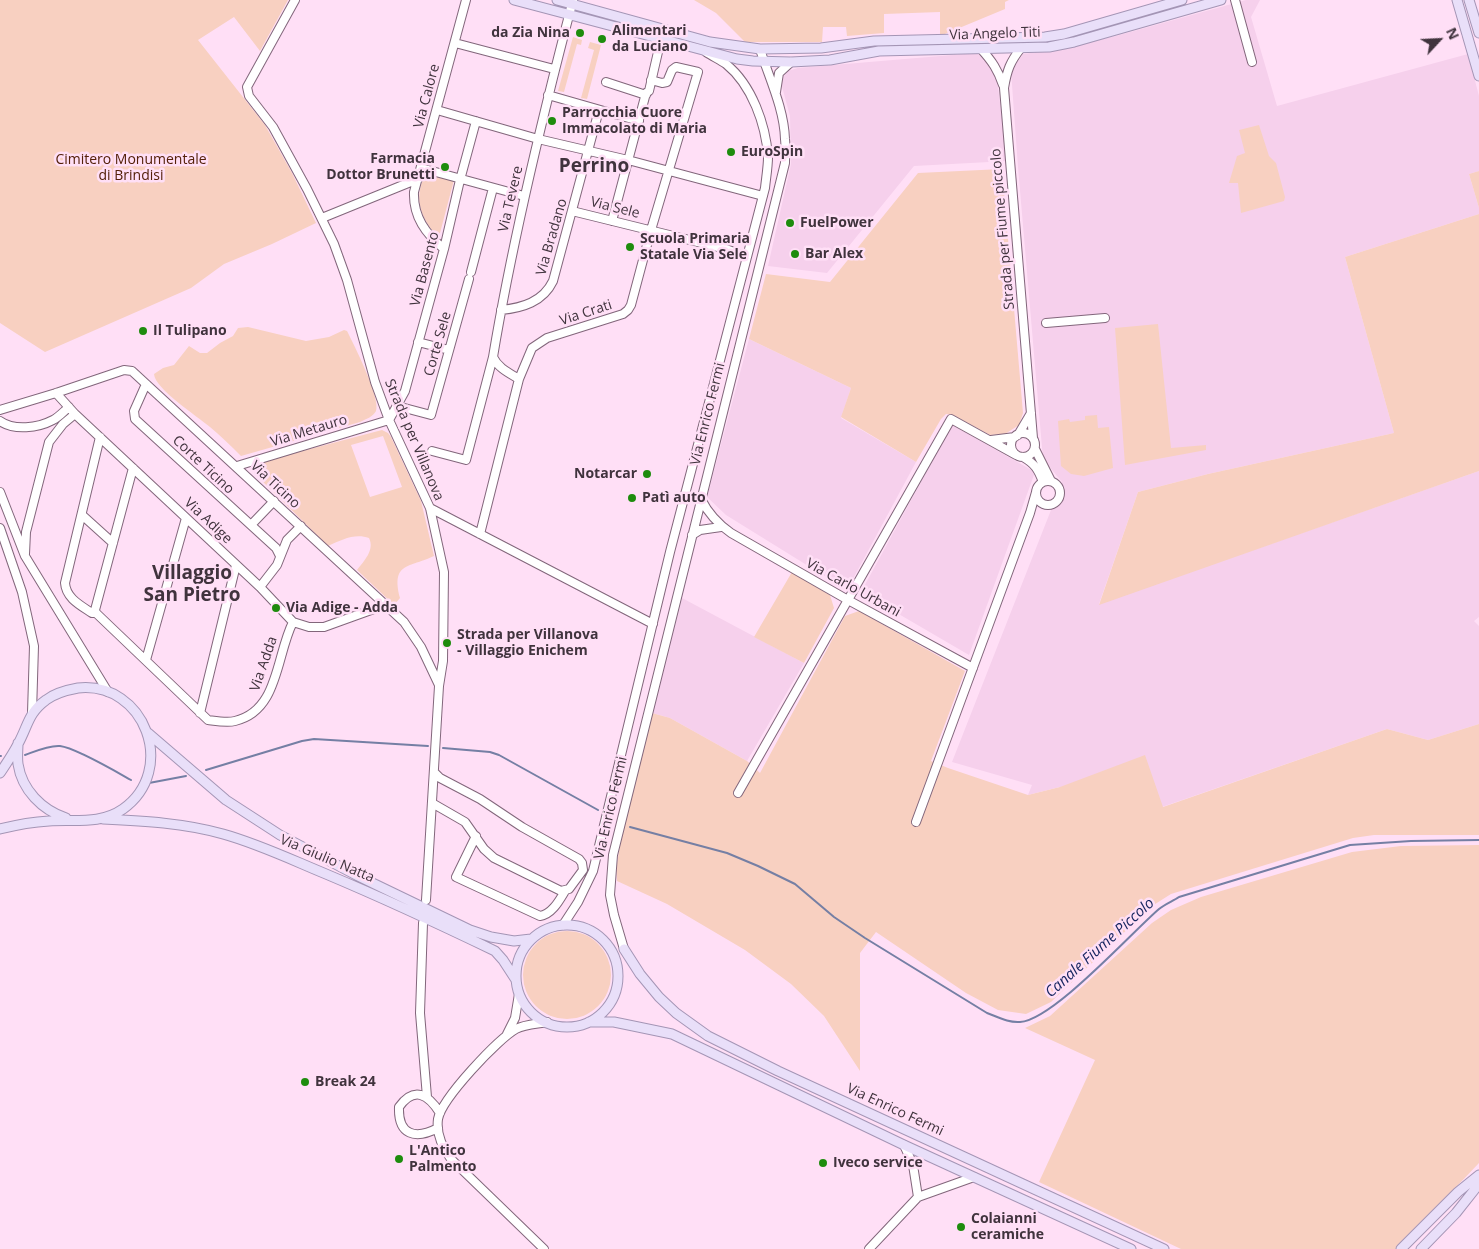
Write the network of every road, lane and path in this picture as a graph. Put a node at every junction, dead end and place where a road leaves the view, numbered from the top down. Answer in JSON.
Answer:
{"nodes":[{"id":1,"x":295,"y":0,"type":"edge"},
{"id":2,"x":466,"y":0,"type":"edge"},
{"id":3,"x":514,"y":0,"type":"edge"},
{"id":4,"x":557,"y":0,"type":"edge"},
{"id":5,"x":1182,"y":0,"type":"edge"},
{"id":6,"x":1220,"y":0,"type":"edge"},
{"id":7,"x":1235,"y":0,"type":"edge"},
{"id":8,"x":1457,"y":0,"type":"edge"},
{"id":9,"x":1469,"y":0,"type":"edge"},
{"id":10,"x":572,"y":2,"type":"edge"},
{"id":11,"x":569,"y":14,"type":"junction"},
{"id":12,"x":1479,"y":33,"type":"edge"},
{"id":13,"x":661,"y":39,"type":"junction"},
{"id":14,"x":455,"y":43,"type":"junction"},
{"id":15,"x":1021,"y":48,"type":"junction"},
{"id":16,"x":760,"y":49,"type":"junction"},
{"id":17,"x":981,"y":49,"type":"junction"},
{"id":18,"x":704,"y":51,"type":"junction"},
{"id":19,"x":765,"y":62,"type":"junction"},
{"id":20,"x":791,"y":62,"type":"junction"},
{"id":21,"x":1252,"y":62,"type":"dead end"},
{"id":22,"x":554,"y":69,"type":"junction"},
{"id":23,"x":1479,"y":76,"type":"edge"},
{"id":24,"x":651,"y":80,"type":"junction"},
{"id":25,"x":606,"y":82,"type":"dead end"},
{"id":26,"x":1004,"y":88,"type":"junction"},
{"id":27,"x":646,"y":94,"type":"junction"},
{"id":28,"x":776,"y":94,"type":"junction"},
{"id":29,"x":548,"y":96,"type":"junction"},
{"id":30,"x":437,"y":110,"type":"junction"},
{"id":31,"x":599,"y":110,"type":"junction"},
{"id":32,"x":639,"y":121,"type":"junction"},
{"id":33,"x":476,"y":122,"type":"junction"},
{"id":34,"x":538,"y":139,"type":"junction"},
{"id":35,"x":589,"y":151,"type":"junction"},
{"id":36,"x":628,"y":160,"type":"junction"},
{"id":37,"x":421,"y":168,"type":"junction"},
{"id":38,"x":668,"y":172,"type":"junction"},
{"id":39,"x":418,"y":179,"type":"junction"},
{"id":40,"x":460,"y":180,"type":"junction"},
{"id":41,"x":493,"y":188,"type":"junction"},
{"id":42,"x":524,"y":196,"type":"junction"},
{"id":43,"x":763,"y":196,"type":"junction"},
{"id":44,"x":572,"y":211,"type":"junction"},
{"id":45,"x":322,"y":218,"type":"junction"},
{"id":46,"x":612,"y":221,"type":"junction"},
{"id":47,"x":651,"y":230,"type":"junction"},
{"id":48,"x":444,"y":249,"type":"junction"},
{"id":49,"x":747,"y":257,"type":"junction"},
{"id":50,"x":500,"y":310,"type":"junction"},
{"id":51,"x":1105,"y":318,"type":"dead end"},
{"id":52,"x":1046,"y":323,"type":"dead end"},
{"id":53,"x":418,"y":342,"type":"junction"},
{"id":54,"x":449,"y":350,"type":"junction"},
{"id":55,"x":493,"y":357,"type":"junction"},
{"id":56,"x":519,"y":379,"type":"junction"},
{"id":57,"x":146,"y":384,"type":"junction"},
{"id":58,"x":56,"y":393,"type":"junction"},
{"id":59,"x":397,"y":406,"type":"junction"},
{"id":60,"x":69,"y":407,"type":"junction"},
{"id":61,"x":4,"y":408,"type":"edge"},
{"id":62,"x":1030,"y":413,"type":"junction"},
{"id":63,"x":75,"y":414,"type":"junction"},
{"id":64,"x":389,"y":420,"type":"junction"},
{"id":65,"x":0,"y":421,"type":"edge"},
{"id":66,"x":1016,"y":436,"type":"junction"},
{"id":67,"x":100,"y":437,"type":"junction"},
{"id":68,"x":1033,"y":438,"type":"junction"},
{"id":69,"x":989,"y":440,"type":"junction"},
{"id":70,"x":1035,"y":449,"type":"junction"},
{"id":71,"x":432,"y":451,"type":"dead end"},
{"id":72,"x":1020,"y":456,"type":"junction"},
{"id":73,"x":237,"y":466,"type":"junction"},
{"id":74,"x":133,"y":468,"type":"junction"},
{"id":75,"x":1047,"y":482,"type":"junction"},
{"id":76,"x":0,"y":492,"type":"edge"},
{"id":77,"x":1036,"y":492,"type":"junction"},
{"id":78,"x":701,"y":499,"type":"junction"},
{"id":79,"x":274,"y":501,"type":"junction"},
{"id":80,"x":1044,"y":504,"type":"junction"},
{"id":81,"x":430,"y":508,"type":"junction"},
{"id":82,"x":1030,"y":513,"type":"junction"},
{"id":83,"x":82,"y":515,"type":"junction"},
{"id":84,"x":186,"y":518,"type":"junction"},
{"id":85,"x":251,"y":525,"type":"junction"},
{"id":86,"x":301,"y":526,"type":"junction"},
{"id":87,"x":721,"y":526,"type":"junction"},
{"id":88,"x":0,"y":528,"type":"edge"},
{"id":89,"x":480,"y":534,"type":"junction"},
{"id":90,"x":692,"y":535,"type":"junction"},
{"id":91,"x":113,"y":543,"type":"junction"},
{"id":92,"x":25,"y":556,"type":"junction"},
{"id":93,"x":280,"y":556,"type":"junction"},
{"id":94,"x":236,"y":565,"type":"junction"},
{"id":95,"x":260,"y":587,"type":"junction"},
{"id":96,"x":848,"y":600,"type":"junction"},
{"id":97,"x":385,"y":605,"type":"junction"},
{"id":98,"x":96,"y":612,"type":"junction"},
{"id":99,"x":293,"y":622,"type":"junction"},
{"id":100,"x":653,"y":624,"type":"junction"},
{"id":101,"x":146,"y":660,"type":"junction"},
{"id":102,"x":973,"y":668,"type":"junction"},
{"id":103,"x":439,"y":686,"type":"junction"},
{"id":104,"x":108,"y":692,"type":"junction"},
{"id":105,"x":32,"y":713,"type":"junction"},
{"id":106,"x":200,"y":713,"type":"junction"},
{"id":107,"x":148,"y":733,"type":"junction"},
{"id":108,"x":18,"y":743,"type":"junction"},
{"id":109,"x":434,"y":772,"type":"junction"},
{"id":110,"x":0,"y":773,"type":"edge"},
{"id":111,"x":738,"y":793,"type":"dead end"},
{"id":112,"x":432,"y":803,"type":"junction"},
{"id":113,"x":104,"y":819,"type":"junction"},
{"id":114,"x":73,"y":820,"type":"junction"},
{"id":115,"x":916,"y":822,"type":"dead end"},
{"id":116,"x":0,"y":829,"type":"edge"},
{"id":117,"x":476,"y":836,"type":"junction"},
{"id":118,"x":565,"y":891,"type":"junction"},
{"id":119,"x":426,"y":900,"type":"dead end"},
{"id":120,"x":423,"y":923,"type":"dead end"},
{"id":121,"x":563,"y":925,"type":"junction"},
{"id":122,"x":531,"y":940,"type":"junction"},
{"id":123,"x":605,"y":942,"type":"junction"},
{"id":124,"x":624,"y":949,"type":"junction"},
{"id":125,"x":617,"y":970,"type":"junction"},
{"id":126,"x":516,"y":980,"type":"junction"},
{"id":127,"x":520,"y":994,"type":"junction"},
{"id":128,"x":547,"y":1022,"type":"junction"},
{"id":129,"x":590,"y":1022,"type":"junction"},
{"id":130,"x":506,"y":1036,"type":"junction"},
{"id":131,"x":427,"y":1096,"type":"junction"},
{"id":132,"x":440,"y":1113,"type":"junction"},
{"id":133,"x":438,"y":1128,"type":"junction"},
{"id":134,"x":904,"y":1144,"type":"junction"},
{"id":135,"x":1479,"y":1176,"type":"edge"},
{"id":136,"x":974,"y":1177,"type":"junction"},
{"id":137,"x":1479,"y":1184,"type":"edge"},
{"id":138,"x":918,"y":1197,"type":"junction"},
{"id":139,"x":544,"y":1249,"type":"edge"},
{"id":140,"x":868,"y":1249,"type":"edge"},
{"id":141,"x":1131,"y":1249,"type":"edge"},
{"id":142,"x":1164,"y":1249,"type":"edge"},
{"id":143,"x":1401,"y":1249,"type":"edge"},
{"id":144,"x":1409,"y":1249,"type":"edge"},
{"id":145,"x":1421,"y":1249,"type":"edge"}],
"edges":[{"from":1,"to":45,"type":"street","name":"Strada per Villanova"},
{"from":2,"to":14,"type":"street","name":"Via Calore"},
{"from":3,"to":11,"type":"main road","name":"Via Angelo Titi"},
{"from":4,"to":10,"type":"main road","name":"Via Angelo Titi"},
{"from":5,"to":16,"type":"main road","name":"Via Angelo Titi"},
{"from":6,"to":15,"type":"main road","name":"Via Angelo Titi"},
{"from":7,"to":21,"type":"street"},
{"from":8,"to":23,"type":"main road"},
{"from":9,"to":12,"type":"main road"},
{"from":10,"to":11,"type":"street","name":"Via Tevere"},
{"from":10,"to":16,"type":"main road","name":"Via Angelo Titi"},
{"from":11,"to":13,"type":"main road","name":"Via Angelo Titi"},
{"from":11,"to":22,"type":"street","name":"Via Tevere"},
{"from":13,"to":18,"type":"main road","name":"Via Angelo Titi"},
{"from":13,"to":24,"type":"street"},
{"from":14,"to":22,"type":"street"},
{"from":14,"to":30,"type":"street","name":"Via Calore"},
{"from":15,"to":17,"type":"main road","name":"Via Angelo Titi"},
{"from":15,"to":26,"type":"street","name":"Strada per Fiume piccolo"},
{"from":16,"to":19,"type":"street","name":"Via Enrico Fermi"},
{"from":17,"to":20,"type":"main road","name":"Via Angelo Titi"},
{"from":17,"to":26,"type":"street"},
{"from":18,"to":19,"type":"main road","name":"Via Angelo Titi"},
{"from":18,"to":43,"type":"street","name":"Via Enrico Fermi"},
{"from":19,"to":20,"type":"main road","name":"Via Angelo Titi"},
{"from":19,"to":28,"type":"street","name":"Via Enrico Fermi"},
{"from":20,"to":28,"type":"street","name":"Via Enrico Fermi"},
{"from":22,"to":29,"type":"street","name":"Via Tevere"},
{"from":24,"to":27,"type":"street"},
{"from":24,"to":38,"type":"street","name":"Via Crati"},
{"from":25,"to":27,"type":"street"},
{"from":26,"to":62,"type":"street","name":"Strada per Fiume piccolo"},
{"from":27,"to":32,"type":"street"},
{"from":28,"to":78,"type":"street","name":"Via Enrico Fermi"},
{"from":29,"to":31,"type":"street"},
{"from":29,"to":34,"type":"street","name":"Via Tevere"},
{"from":30,"to":33,"type":"street"},
{"from":30,"to":37,"type":"street","name":"Via Calore"},
{"from":31,"to":32,"type":"street"},
{"from":31,"to":35,"type":"street","name":"Via Bradano"},
{"from":32,"to":36,"type":"street"},
{"from":33,"to":34,"type":"street"},
{"from":33,"to":40,"type":"street","name":"Via Basento"},
{"from":34,"to":35,"type":"street"},
{"from":34,"to":42,"type":"street","name":"Via Tevere"},
{"from":35,"to":36,"type":"street"},
{"from":35,"to":44,"type":"street","name":"Via Bradano"},
{"from":36,"to":38,"type":"street"},
{"from":36,"to":46,"type":"street"},
{"from":37,"to":39,"type":"street","name":"Via Calore"},
{"from":37,"to":40,"type":"street"},
{"from":38,"to":43,"type":"street"},
{"from":38,"to":47,"type":"street","name":"Via Crati"},
{"from":39,"to":45,"type":"street"},
{"from":39,"to":48,"type":"street","name":"Via Calore"},
{"from":40,"to":41,"type":"street"},
{"from":40,"to":48,"type":"street","name":"Via Basento"},
{"from":41,"to":42,"type":"street"},
{"from":41,"to":54,"type":"street","name":"Corte Sele"},
{"from":42,"to":50,"type":"street","name":"Via Tevere"},
{"from":43,"to":49,"type":"street","name":"Via Enrico Fermi"},
{"from":44,"to":46,"type":"street","name":"Via Sele"},
{"from":44,"to":50,"type":"street","name":"Via Bradano"},
{"from":45,"to":64,"type":"street","name":"Strada per Villanova"},
{"from":46,"to":47,"type":"street","name":"Via Sele"},
{"from":47,"to":49,"type":"street","name":"Via Sele"},
{"from":47,"to":56,"type":"street","name":"Via Crati"},
{"from":48,"to":53,"type":"street","name":"Via Basento"},
{"from":49,"to":100,"type":"street","name":"Via Enrico Fermi"},
{"from":50,"to":55,"type":"street","name":"Via Tevere"},
{"from":51,"to":52,"type":"street"},
{"from":53,"to":54,"type":"street"},
{"from":53,"to":59,"type":"street","name":"Via Basento"},
{"from":54,"to":59,"type":"street","name":"Corte Sele"},
{"from":55,"to":56,"type":"street"},
{"from":55,"to":71,"type":"street","name":"Via Tevere"},
{"from":56,"to":89,"type":"street","name":"Via Crati"},
{"from":57,"to":58,"type":"street","name":"Via Ticino"},
{"from":57,"to":73,"type":"street","name":"Via Ticino"},
{"from":57,"to":85,"type":"street","name":"Corte Ticino"},
{"from":58,"to":60,"type":"street","name":"Via Adige"},
{"from":58,"to":61,"type":"street"},
{"from":59,"to":64,"type":"street","name":"Via Basento"},
{"from":60,"to":63,"type":"street","name":"Via Adige"},
{"from":60,"to":65,"type":"street"},
{"from":62,"to":66,"type":"street"},
{"from":62,"to":68,"type":"street","name":"Strada per Fiume piccolo"},
{"from":63,"to":67,"type":"street","name":"Via Adige"},
{"from":63,"to":92,"type":"street"},
{"from":64,"to":73,"type":"street","name":"Via Metauro"},
{"from":64,"to":81,"type":"street","name":"Strada per Villanova"},
{"from":66,"to":68,"type":"street"},
{"from":66,"to":69,"type":"street"},
{"from":66,"to":72,"type":"street"},
{"from":67,"to":74,"type":"street","name":"Via Adige"},
{"from":67,"to":83,"type":"street","name":"Via Adda"},
{"from":68,"to":70,"type":"street"},
{"from":69,"to":72,"type":"street"},
{"from":69,"to":96,"type":"street"},
{"from":70,"to":72,"type":"street"},
{"from":70,"to":75,"type":"street"},
{"from":72,"to":75,"type":"street"},
{"from":73,"to":79,"type":"street","name":"Via Ticino"},
{"from":74,"to":84,"type":"street","name":"Via Adige"},
{"from":74,"to":91,"type":"street"},
{"from":75,"to":77,"type":"street"},
{"from":75,"to":80,"type":"street"},
{"from":76,"to":92,"type":"street"},
{"from":77,"to":80,"type":"street"},
{"from":77,"to":82,"type":"street"},
{"from":78,"to":87,"type":"street","name":"Via Carlo Urbani"},
{"from":78,"to":90,"type":"street","name":"Via Enrico Fermi"},
{"from":79,"to":85,"type":"street"},
{"from":79,"to":86,"type":"street","name":"Via Ticino"},
{"from":80,"to":82,"type":"street"},
{"from":81,"to":89,"type":"street"},
{"from":81,"to":103,"type":"street","name":"Strada per Villanova"},
{"from":82,"to":102,"type":"street"},
{"from":83,"to":91,"type":"street"},
{"from":83,"to":98,"type":"street","name":"Via Adda"},
{"from":84,"to":94,"type":"street","name":"Via Adige"},
{"from":84,"to":101,"type":"street"},
{"from":85,"to":93,"type":"street","name":"Corte Ticino"},
{"from":86,"to":93,"type":"street"},
{"from":86,"to":97,"type":"street","name":"Via Ticino"},
{"from":87,"to":90,"type":"street"},
{"from":87,"to":96,"type":"street","name":"Via Carlo Urbani"},
{"from":88,"to":105,"type":"street"},
{"from":89,"to":100,"type":"street"},
{"from":90,"to":124,"type":"street","name":"Via Enrico Fermi"},
{"from":91,"to":98,"type":"street"},
{"from":92,"to":104,"type":"street"},
{"from":93,"to":95,"type":"street"},
{"from":94,"to":95,"type":"street","name":"Via Adige"},
{"from":94,"to":106,"type":"street"},
{"from":95,"to":99,"type":"street","name":"Via Adige"},
{"from":96,"to":102,"type":"street","name":"Via Carlo Urbani"},
{"from":96,"to":111,"type":"street"},
{"from":97,"to":99,"type":"street"},
{"from":97,"to":103,"type":"street","name":"Via Ticino"},
{"from":98,"to":101,"type":"street","name":"Via Adda"},
{"from":99,"to":106,"type":"street","name":"Via Adda"},
{"from":100,"to":121,"type":"street","name":"Via Enrico Fermi"},
{"from":101,"to":106,"type":"street","name":"Via Adda"},
{"from":102,"to":115,"type":"street"},
{"from":103,"to":109,"type":"street","name":"Strada per Villanova"},
{"from":104,"to":105,"type":"main road"},
{"from":104,"to":107,"type":"main road"},
{"from":105,"to":108,"type":"main road"},
{"from":107,"to":113,"type":"main road"},
{"from":107,"to":122,"type":"main road","name":"Via Giulio Natta"},
{"from":108,"to":110,"type":"main road"},
{"from":108,"to":114,"type":"main road"},
{"from":109,"to":112,"type":"street","name":"Strada per Villanova"},
{"from":109,"to":118,"type":"street"},
{"from":112,"to":117,"type":"street"},
{"from":112,"to":119,"type":"street","name":"Strada per Villanova"},
{"from":113,"to":114,"type":"main road"},
{"from":113,"to":126,"type":"main road","name":"Via Giulio Natta"},
{"from":114,"to":116,"type":"main road"},
{"from":117,"to":118,"type":"street"},
{"from":117,"to":118,"type":"street"},
{"from":120,"to":131,"type":"street"},
{"from":121,"to":122,"type":"main road"},
{"from":121,"to":123,"type":"main road"},
{"from":122,"to":126,"type":"main road"},
{"from":123,"to":124,"type":"main road"},
{"from":123,"to":125,"type":"main road"},
{"from":124,"to":125,"type":"main road"},
{"from":124,"to":142,"type":"main road","name":"Via Enrico Fermi"},
{"from":125,"to":129,"type":"main road"},
{"from":126,"to":127,"type":"main road"},
{"from":127,"to":128,"type":"main road"},
{"from":127,"to":130,"type":"street"},
{"from":128,"to":129,"type":"main road"},
{"from":128,"to":130,"type":"street"},
{"from":129,"to":134,"type":"main road","name":"Via Enrico Fermi"},
{"from":130,"to":132,"type":"street"},
{"from":131,"to":132,"type":"street"},
{"from":131,"to":133,"type":"street"},
{"from":132,"to":133,"type":"street"},
{"from":133,"to":139,"type":"street"},
{"from":134,"to":136,"type":"main road","name":"Via Enrico Fermi"},
{"from":134,"to":138,"type":"street"},
{"from":135,"to":143,"type":"main road"},
{"from":135,"to":144,"type":"main road"},
{"from":136,"to":138,"type":"street"},
{"from":136,"to":141,"type":"main road","name":"Via Enrico Fermi"},
{"from":137,"to":145,"type":"main road"},
{"from":138,"to":140,"type":"street"}]}
